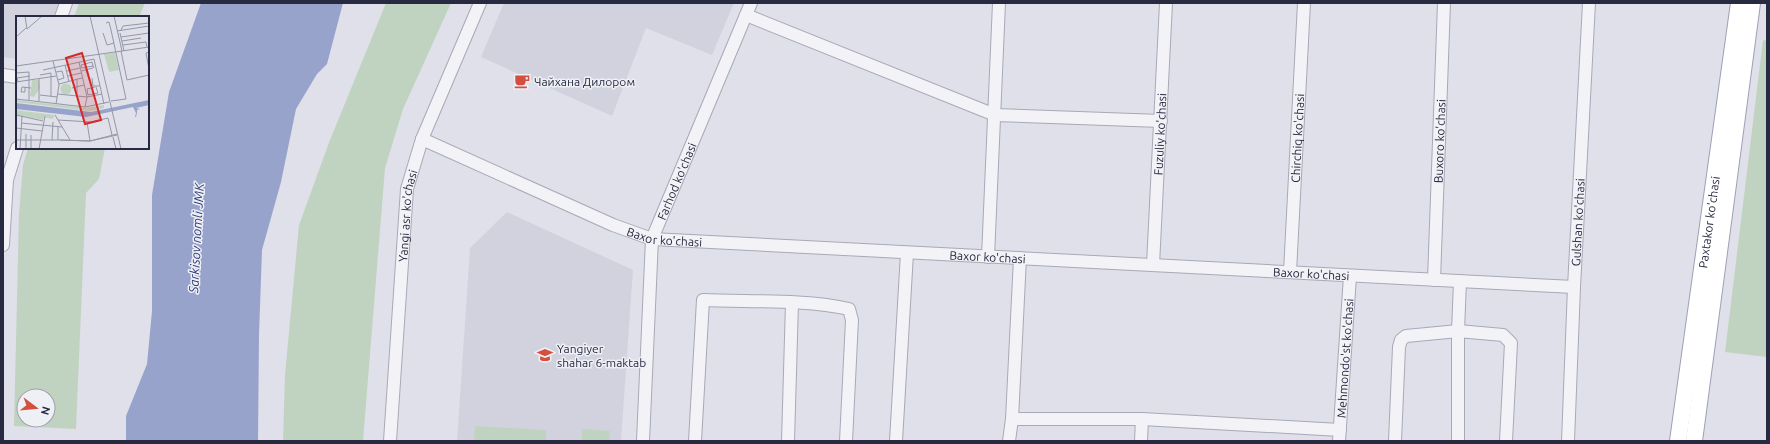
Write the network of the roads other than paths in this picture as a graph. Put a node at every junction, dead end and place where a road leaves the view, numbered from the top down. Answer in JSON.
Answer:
{"nodes":[{"id":1,"x":66,"y":3,"type":"edge"},
{"id":2,"x":480,"y":3,"type":"edge"},
{"id":3,"x":751,"y":3,"type":"edge"},
{"id":4,"x":999,"y":3,"type":"edge"},
{"id":5,"x":1166,"y":3,"type":"edge"},
{"id":6,"x":1304,"y":3,"type":"edge"},
{"id":7,"x":1444,"y":3,"type":"edge"},
{"id":8,"x":1589,"y":3,"type":"edge"},
{"id":9,"x":1739,"y":3,"type":"edge"},
{"id":10,"x":1752,"y":3,"type":"edge"},
{"id":11,"x":746,"y":15,"type":"junction"},
{"id":12,"x":61,"y":16,"type":"edge"},
{"id":13,"x":3,"y":75,"type":"edge"},
{"id":14,"x":16,"y":77,"type":"edge"},
{"id":15,"x":995,"y":115,"type":"junction"},
{"id":16,"x":1161,"y":121,"type":"junction"},
{"id":17,"x":422,"y":139,"type":"junction"},
{"id":18,"x":17,"y":149,"type":"edge"},
{"id":19,"x":652,"y":239,"type":"junction"},
{"id":20,"x":3,"y":244,"type":"edge"},
{"id":21,"x":907,"y":253,"type":"junction"},
{"id":22,"x":988,"y":257,"type":"junction"},
{"id":23,"x":1020,"y":258,"type":"junction"},
{"id":24,"x":1154,"y":265,"type":"junction"},
{"id":25,"x":1290,"y":272,"type":"junction"},
{"id":26,"x":1350,"y":276,"type":"junction"},
{"id":27,"x":1434,"y":280,"type":"junction"},
{"id":28,"x":1460,"y":281,"type":"junction"},
{"id":29,"x":1574,"y":287,"type":"junction"},
{"id":30,"x":792,"y":303,"type":"junction"},
{"id":31,"x":1458,"y":331,"type":"junction"},
{"id":32,"x":1012,"y":419,"type":"junction"},
{"id":33,"x":1142,"y":419,"type":"junction"},
{"id":34,"x":1339,"y":436,"type":"edge"},
{"id":35,"x":390,"y":441,"type":"edge"},
{"id":36,"x":643,"y":441,"type":"edge"},
{"id":37,"x":695,"y":441,"type":"edge"},
{"id":38,"x":788,"y":441,"type":"edge"},
{"id":39,"x":846,"y":441,"type":"edge"},
{"id":40,"x":896,"y":441,"type":"edge"},
{"id":41,"x":1009,"y":441,"type":"edge"},
{"id":42,"x":1141,"y":441,"type":"edge"},
{"id":43,"x":1395,"y":441,"type":"edge"},
{"id":44,"x":1458,"y":441,"type":"edge"},
{"id":45,"x":1506,"y":441,"type":"edge"},
{"id":46,"x":1568,"y":441,"type":"edge"},
{"id":47,"x":1678,"y":441,"type":"edge"},
{"id":48,"x":1694,"y":441,"type":"edge"}],
"edges":[{"from":1,"to":12,"type":"street"},
{"from":2,"to":17,"type":"street","name":"Yangi asr ko'chasi"},
{"from":3,"to":11,"type":"street","name":"Farhod ko'chasi"},
{"from":4,"to":15,"type":"street"},
{"from":5,"to":16,"type":"street","name":"Fuzuliy ko'chasi"},
{"from":6,"to":25,"type":"street","name":"Chirchiq ko'chasi"},
{"from":7,"to":27,"type":"street","name":"Buxoro ko'chasi"},
{"from":8,"to":29,"type":"street","name":"Gulshan ko'chasi"},
{"from":9,"to":47,"type":"main road","name":"Paxtakor ko'chasi"},
{"from":10,"to":48,"type":"main road","name":"Paxtakor ko'chasi"},
{"from":11,"to":15,"type":"street"},
{"from":11,"to":19,"type":"street","name":"Farhod ko'chasi"},
{"from":13,"to":14,"type":"street"},
{"from":15,"to":16,"type":"street"},
{"from":15,"to":22,"type":"street"},
{"from":16,"to":24,"type":"street","name":"Fuzuliy ko'chasi"},
{"from":17,"to":19,"type":"street","name":"Baxor ko'chasi"},
{"from":17,"to":35,"type":"street","name":"Yangi asr ko'chasi"},
{"from":18,"to":20,"type":"street"},
{"from":19,"to":21,"type":"street","name":"Baxor ko'chasi"},
{"from":19,"to":36,"type":"street","name":"Farhod ko'chasi"},
{"from":21,"to":22,"type":"street","name":"Baxor ko'chasi"},
{"from":21,"to":40,"type":"street"},
{"from":22,"to":23,"type":"street","name":"Baxor ko'chasi"},
{"from":23,"to":24,"type":"street","name":"Baxor ko'chasi"},
{"from":23,"to":32,"type":"street"},
{"from":24,"to":25,"type":"street","name":"Baxor ko'chasi"},
{"from":25,"to":26,"type":"street","name":"Baxor ko'chasi"},
{"from":26,"to":27,"type":"street","name":"Baxor ko'chasi"},
{"from":26,"to":34,"type":"street","name":"Mehmondo'st ko'chasi"},
{"from":27,"to":28,"type":"street","name":"Baxor ko'chasi"},
{"from":28,"to":29,"type":"street","name":"Baxor ko'chasi"},
{"from":28,"to":31,"type":"street"},
{"from":29,"to":46,"type":"street","name":"Gulshan ko'chasi"},
{"from":30,"to":37,"type":"street"},
{"from":30,"to":38,"type":"street"},
{"from":30,"to":39,"type":"street"},
{"from":31,"to":43,"type":"street"},
{"from":31,"to":44,"type":"street"},
{"from":31,"to":45,"type":"street"},
{"from":32,"to":33,"type":"street"},
{"from":32,"to":41,"type":"street"},
{"from":33,"to":34,"type":"street"},
{"from":33,"to":42,"type":"street"}]}
